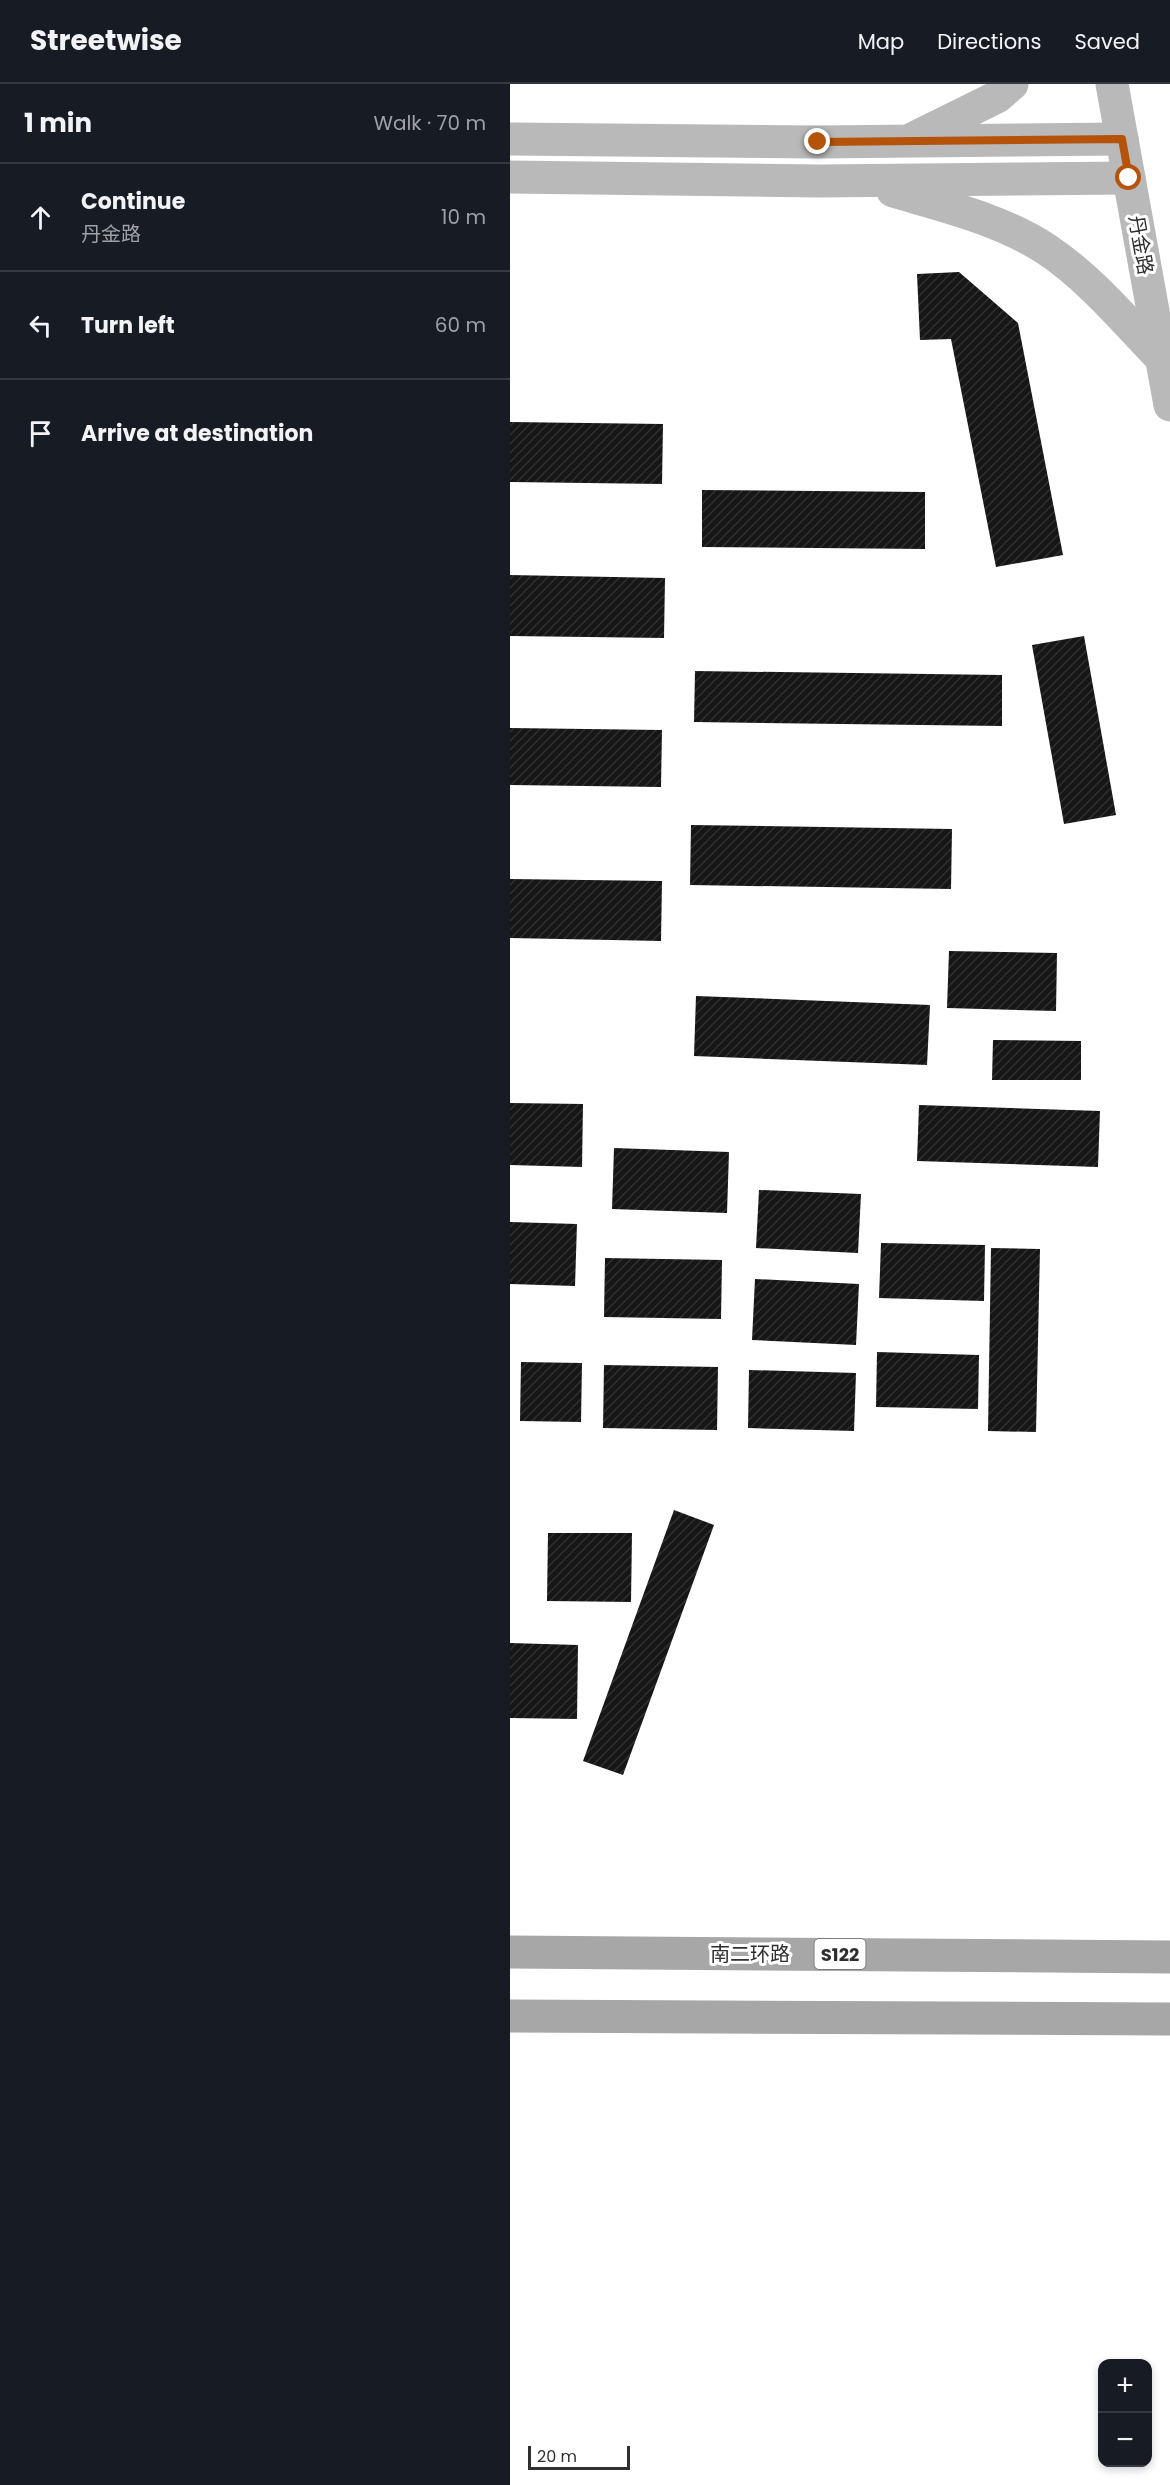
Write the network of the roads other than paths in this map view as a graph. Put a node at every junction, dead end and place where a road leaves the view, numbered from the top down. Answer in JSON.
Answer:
{"nodes":[{"id":1,"x":1012,"y":84,"type":"edge"},
{"id":2,"x":1112,"y":84,"type":"edge"},
{"id":3,"x":510,"y":139,"type":"edge"},
{"id":4,"x":1122,"y":139,"type":"junction"},
{"id":5,"x":909,"y":141,"type":"junction"},
{"id":6,"x":510,"y":177,"type":"edge"},
{"id":7,"x":1129,"y":178,"type":"junction"},
{"id":8,"x":859,"y":181,"type":"junction"},
{"id":9,"x":1162,"y":359,"type":"junction"},
{"id":10,"x":1170,"y":405,"type":"edge"},
{"id":11,"x":510,"y":1952,"type":"edge"},
{"id":12,"x":1170,"y":1957,"type":"edge"},
{"id":13,"x":510,"y":2016,"type":"edge"},
{"id":14,"x":1170,"y":2019,"type":"edge"}],
"edges":[{"from":1,"to":5,"type":"main road"},
{"from":2,"to":4,"type":"main road","name":"丹金路"},
{"from":3,"to":5,"type":"main road"},
{"from":4,"to":5,"type":"main road"},
{"from":4,"to":7,"type":"main road","name":"丹金路"},
{"from":6,"to":8,"type":"main road"},
{"from":7,"to":8,"type":"main road"},
{"from":7,"to":9,"type":"main road","name":"丹金路"},
{"from":8,"to":9,"type":"main road"},
{"from":9,"to":10,"type":"main road","name":"丹金路"},
{"from":11,"to":12,"type":"main road","name":"南二环路","number":"S122"},
{"from":13,"to":14,"type":"main road"}]}
